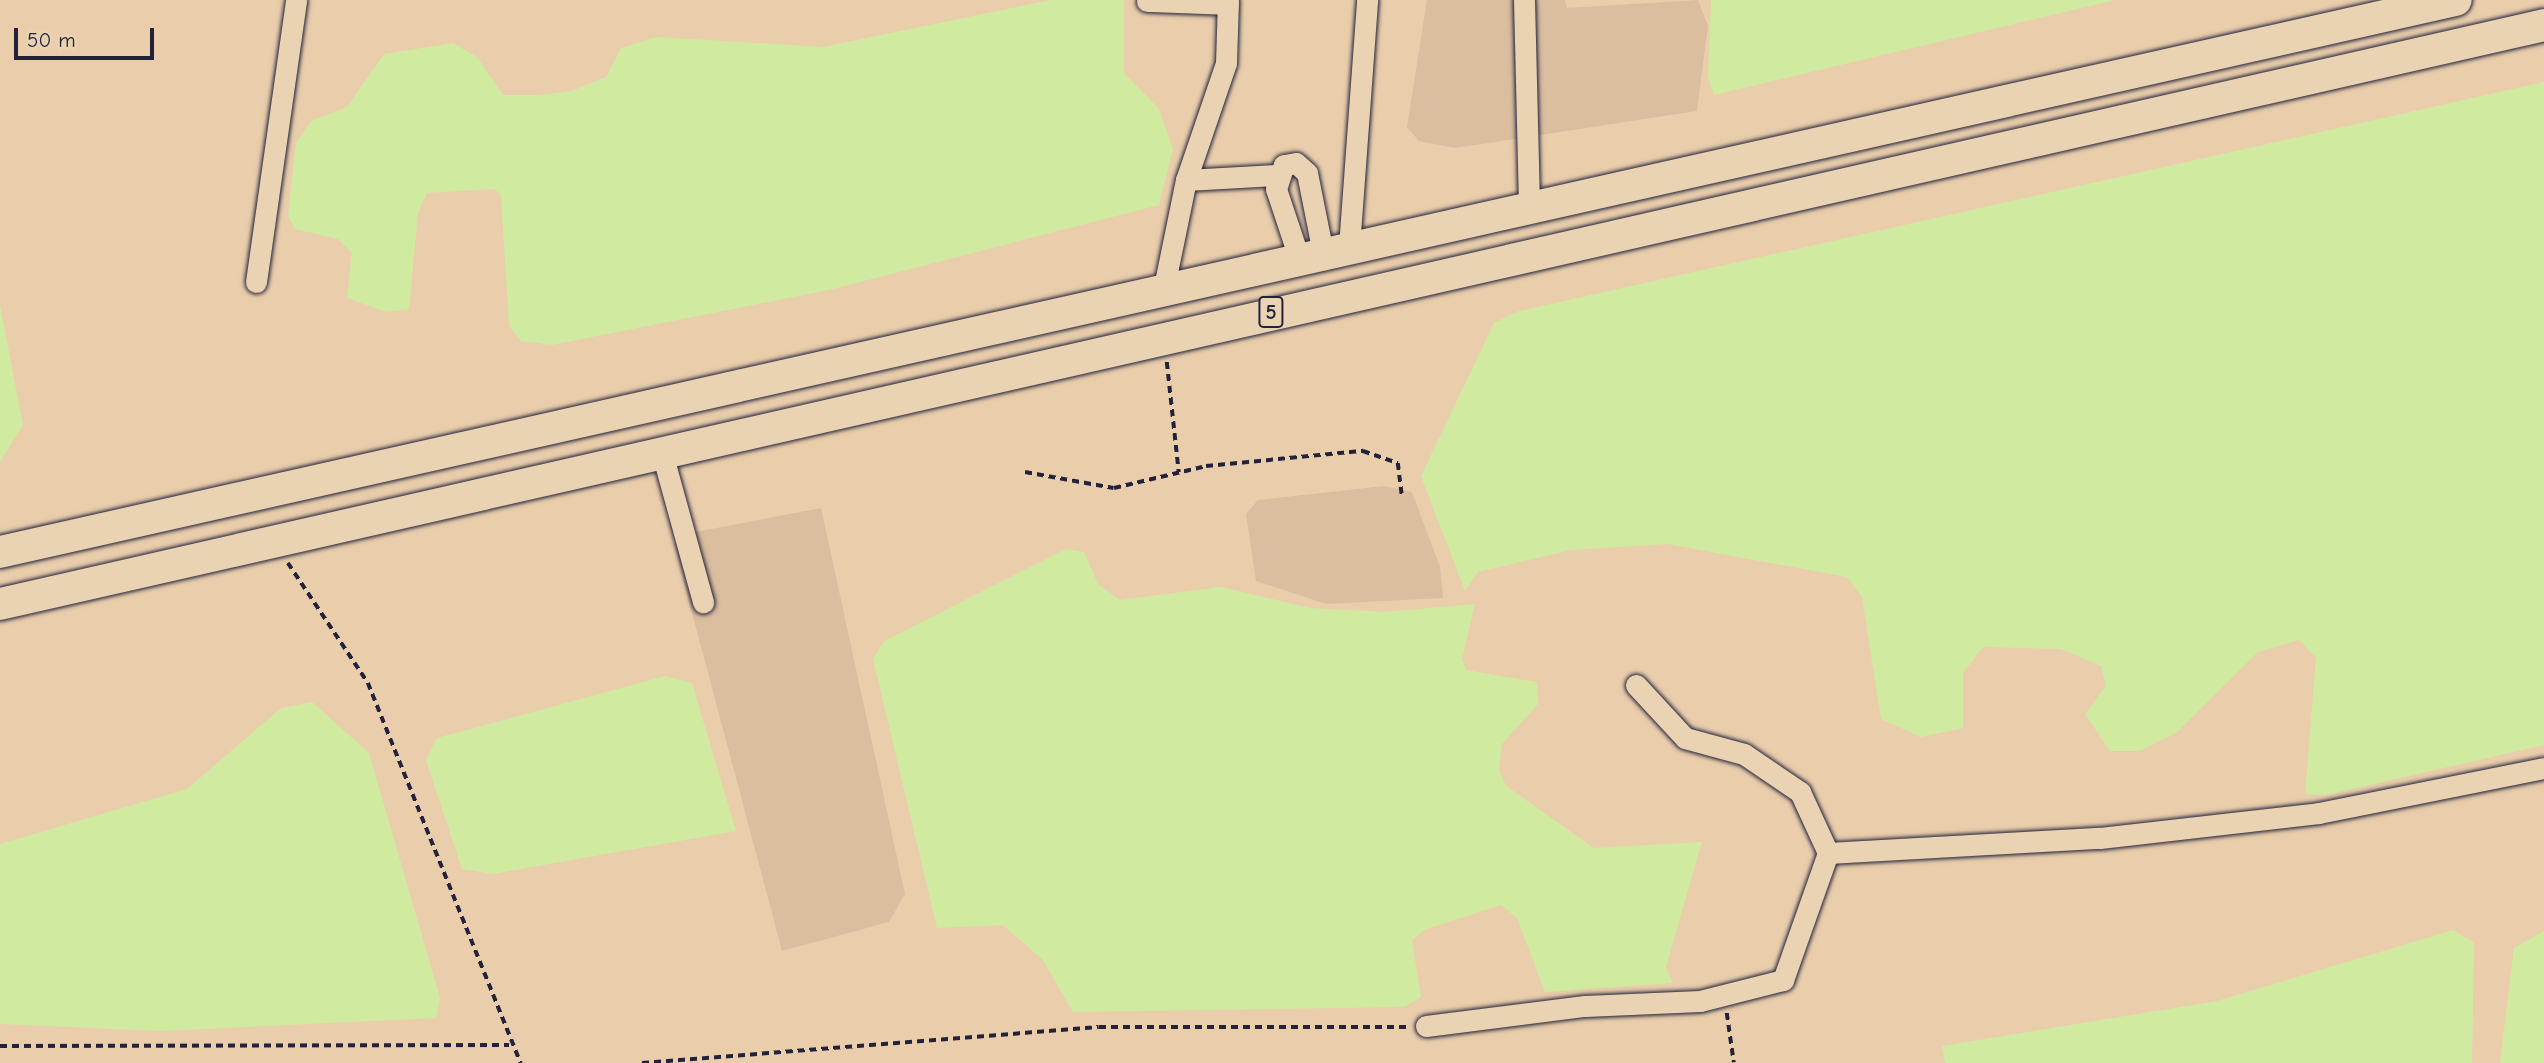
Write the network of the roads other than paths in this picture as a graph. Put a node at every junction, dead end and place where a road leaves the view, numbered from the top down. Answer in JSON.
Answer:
{"nodes":[{"id":1,"x":296,"y":0,"type":"edge"},
{"id":2,"x":1367,"y":0,"type":"edge"},
{"id":3,"x":1524,"y":0,"type":"edge"},
{"id":4,"x":2456,"y":0,"type":"edge"},
{"id":5,"x":1147,"y":1,"type":"edge"},
{"id":6,"x":1228,"y":2,"type":"edge"},
{"id":7,"x":2544,"y":25,"type":"edge"},
{"id":8,"x":2246,"y":47,"type":"junction"},
{"id":9,"x":2257,"y":90,"type":"junction"},
{"id":10,"x":1276,"y":174,"type":"junction"},
{"id":11,"x":1186,"y":180,"type":"junction"},
{"id":12,"x":1529,"y":208,"type":"junction"},
{"id":13,"x":1324,"y":252,"type":"junction"},
{"id":14,"x":256,"y":282,"type":"dead end"},
{"id":15,"x":1164,"y":287,"type":"junction"},
{"id":16,"x":508,"y":436,"type":"junction"},
{"id":17,"x":662,"y":453,"type":"junction"},
{"id":18,"x":518,"y":485,"type":"junction"},
{"id":19,"x":0,"y":552,"type":"edge"},
{"id":20,"x":704,"y":602,"type":"dead end"},
{"id":21,"x":0,"y":604,"type":"edge"},
{"id":22,"x":1636,"y":685,"type":"dead end"},
{"id":23,"x":2544,"y":768,"type":"edge"},
{"id":24,"x":1828,"y":853,"type":"junction"},
{"id":25,"x":1426,"y":1027,"type":"road end"}],
"edges":[{"from":1,"to":14,"type":"street"},
{"from":2,"to":13,"type":"street"},
{"from":3,"to":12,"type":"street"},
{"from":4,"to":8,"type":"highway","number":"5"},
{"from":5,"to":6,"type":"street"},
{"from":6,"to":11,"type":"street"},
{"from":7,"to":9,"type":"highway","number":"5"},
{"from":8,"to":9,"type":"highway"},
{"from":8,"to":12,"type":"highway","number":"5"},
{"from":9,"to":17,"type":"highway","number":"5"},
{"from":10,"to":11,"type":"street"},
{"from":10,"to":13,"type":"street"},
{"from":10,"to":13,"type":"street"},
{"from":11,"to":15,"type":"street"},
{"from":12,"to":13,"type":"highway","number":"5"},
{"from":13,"to":15,"type":"highway","number":"5"},
{"from":15,"to":16,"type":"highway","number":"5"},
{"from":16,"to":18,"type":"highway"},
{"from":16,"to":19,"type":"highway","number":"5"},
{"from":17,"to":18,"type":"highway","number":"5"},
{"from":17,"to":20,"type":"street"},
{"from":18,"to":21,"type":"highway","number":"5"},
{"from":22,"to":24,"type":"street"},
{"from":23,"to":24,"type":"street"},
{"from":24,"to":25,"type":"street"}]}
